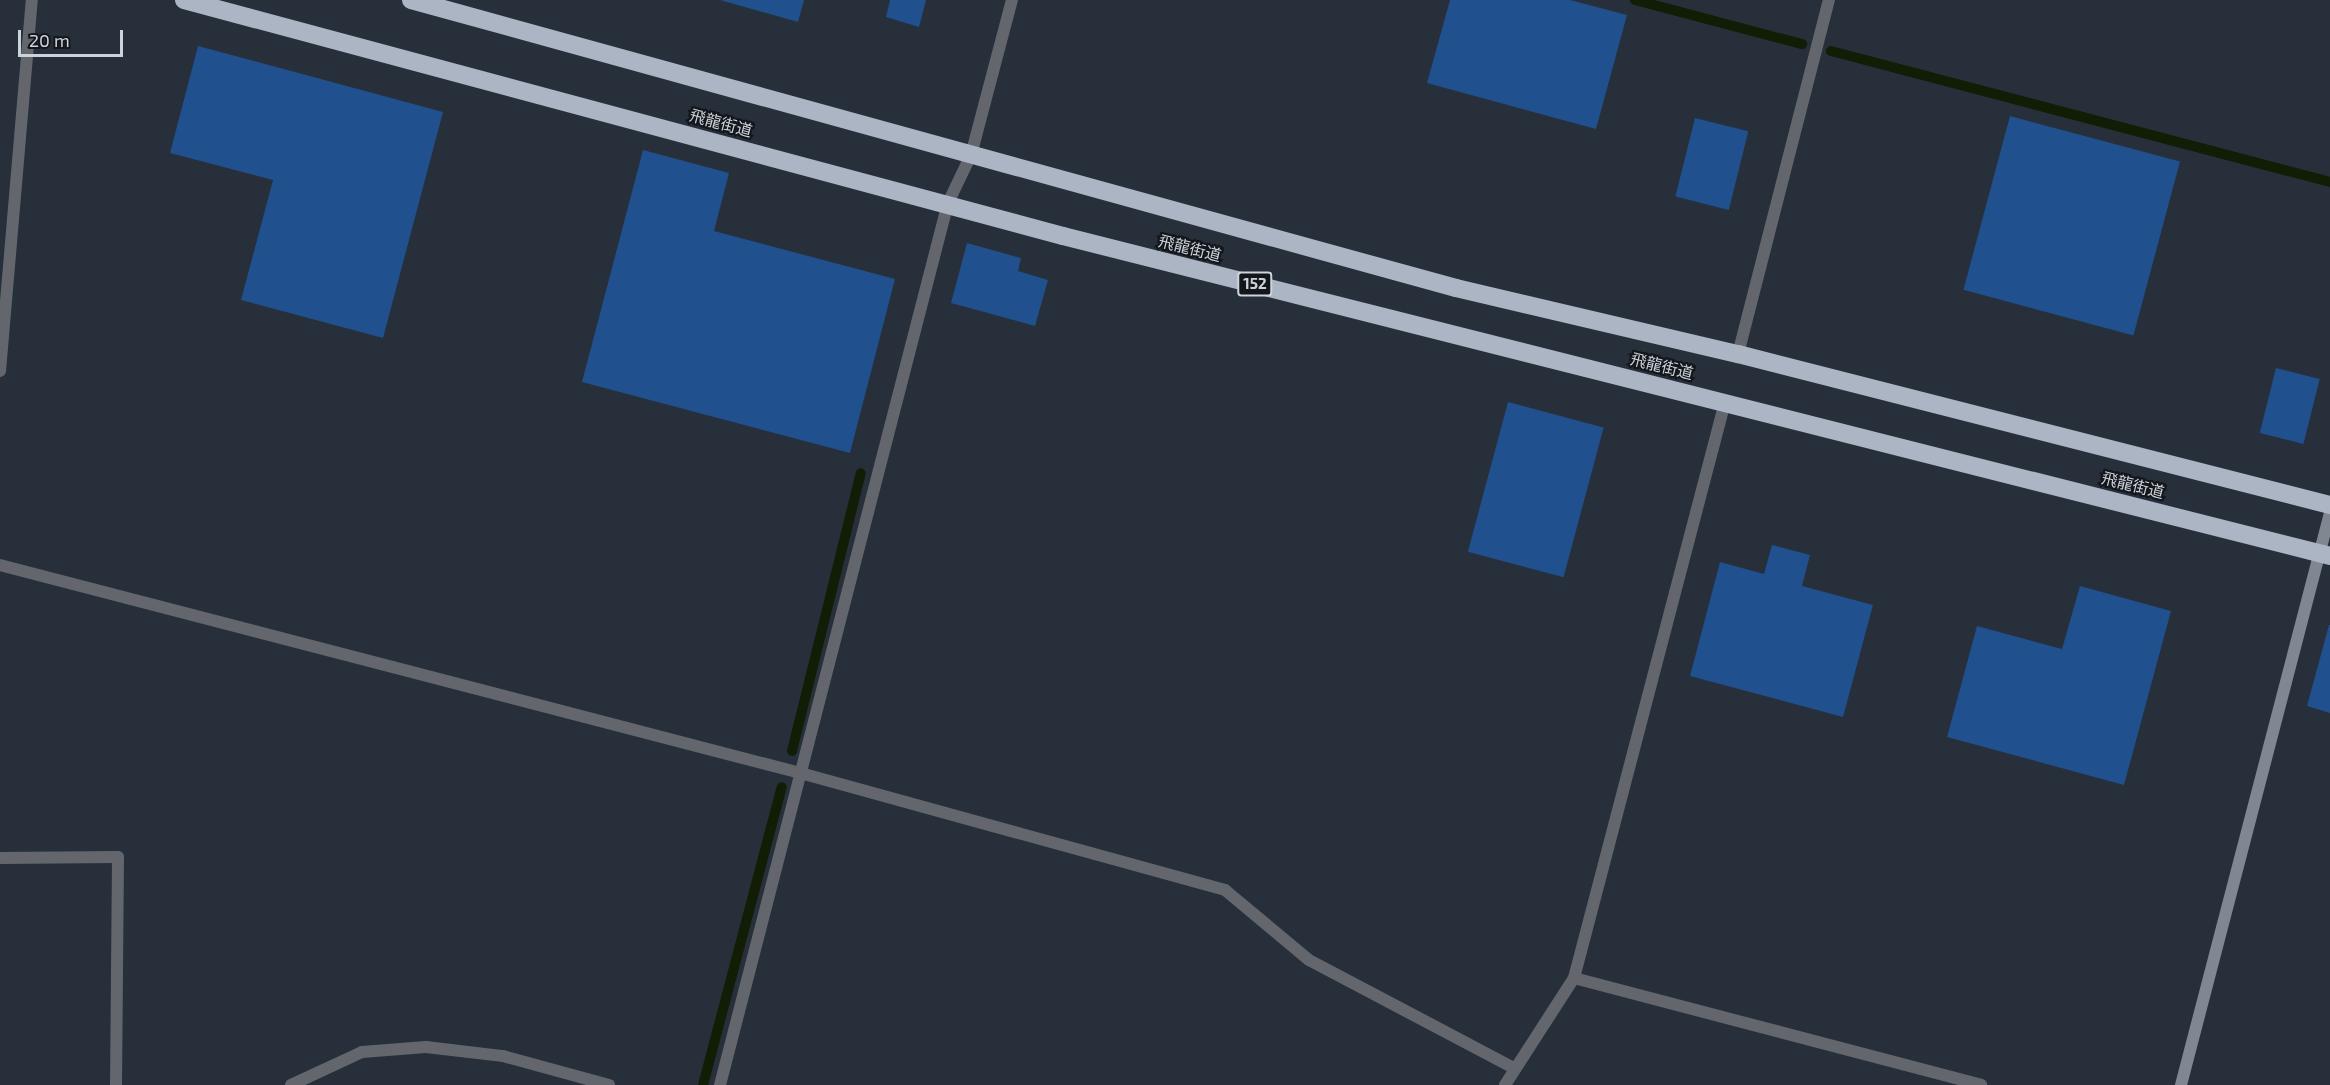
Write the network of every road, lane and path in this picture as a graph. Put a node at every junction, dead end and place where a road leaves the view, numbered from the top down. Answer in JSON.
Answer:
{"nodes":[{"id":1,"x":32,"y":0,"type":"edge"},
{"id":2,"x":184,"y":0,"type":"edge"},
{"id":3,"x":411,"y":0,"type":"edge"},
{"id":4,"x":1012,"y":0,"type":"edge"},
{"id":5,"x":1829,"y":0,"type":"edge"},
{"id":6,"x":971,"y":155,"type":"junction"},
{"id":7,"x":948,"y":203,"type":"junction"},
{"id":8,"x":1738,"y":354,"type":"junction"},
{"id":9,"x":0,"y":371,"type":"edge"},
{"id":10,"x":1725,"y":402,"type":"junction"},
{"id":11,"x":2330,"y":505,"type":"edge"},
{"id":12,"x":2330,"y":513,"type":"edge"},
{"id":13,"x":2325,"y":555,"type":"edge"},
{"id":14,"x":0,"y":566,"type":"edge"},
{"id":15,"x":804,"y":774,"type":"junction"},
{"id":16,"x":0,"y":858,"type":"edge"},
{"id":17,"x":1574,"y":978,"type":"junction"},
{"id":18,"x":1514,"y":1068,"type":"junction"},
{"id":19,"x":116,"y":1085,"type":"edge"},
{"id":20,"x":291,"y":1085,"type":"edge"},
{"id":21,"x":609,"y":1085,"type":"edge"},
{"id":22,"x":720,"y":1085,"type":"edge"},
{"id":23,"x":1505,"y":1085,"type":"edge"},
{"id":24,"x":1981,"y":1085,"type":"edge"},
{"id":25,"x":2181,"y":1085,"type":"edge"}],
"edges":[{"from":1,"to":9,"type":"street"},
{"from":2,"to":7,"type":"highway","name":"飛龍街道","number":"152"},
{"from":3,"to":6,"type":"highway","name":"飛龍街道"},
{"from":4,"to":6,"type":"street"},
{"from":5,"to":8,"type":"street"},
{"from":6,"to":7,"type":"street"},
{"from":6,"to":8,"type":"highway","name":"飛龍街道"},
{"from":7,"to":10,"type":"highway","name":"飛龍街道","number":"152"},
{"from":7,"to":15,"type":"street"},
{"from":8,"to":11,"type":"highway","name":"飛龍街道"},
{"from":10,"to":13,"type":"highway","name":"飛龍街道","number":"152"},
{"from":10,"to":17,"type":"street"},
{"from":12,"to":13,"type":"street"},
{"from":13,"to":25,"type":"street"},
{"from":14,"to":15,"type":"street"},
{"from":15,"to":18,"type":"street"},
{"from":15,"to":22,"type":"street"},
{"from":16,"to":19,"type":"street"},
{"from":17,"to":18,"type":"street"},
{"from":17,"to":24,"type":"street"},
{"from":18,"to":23,"type":"street"},
{"from":20,"to":21,"type":"street"}]}
